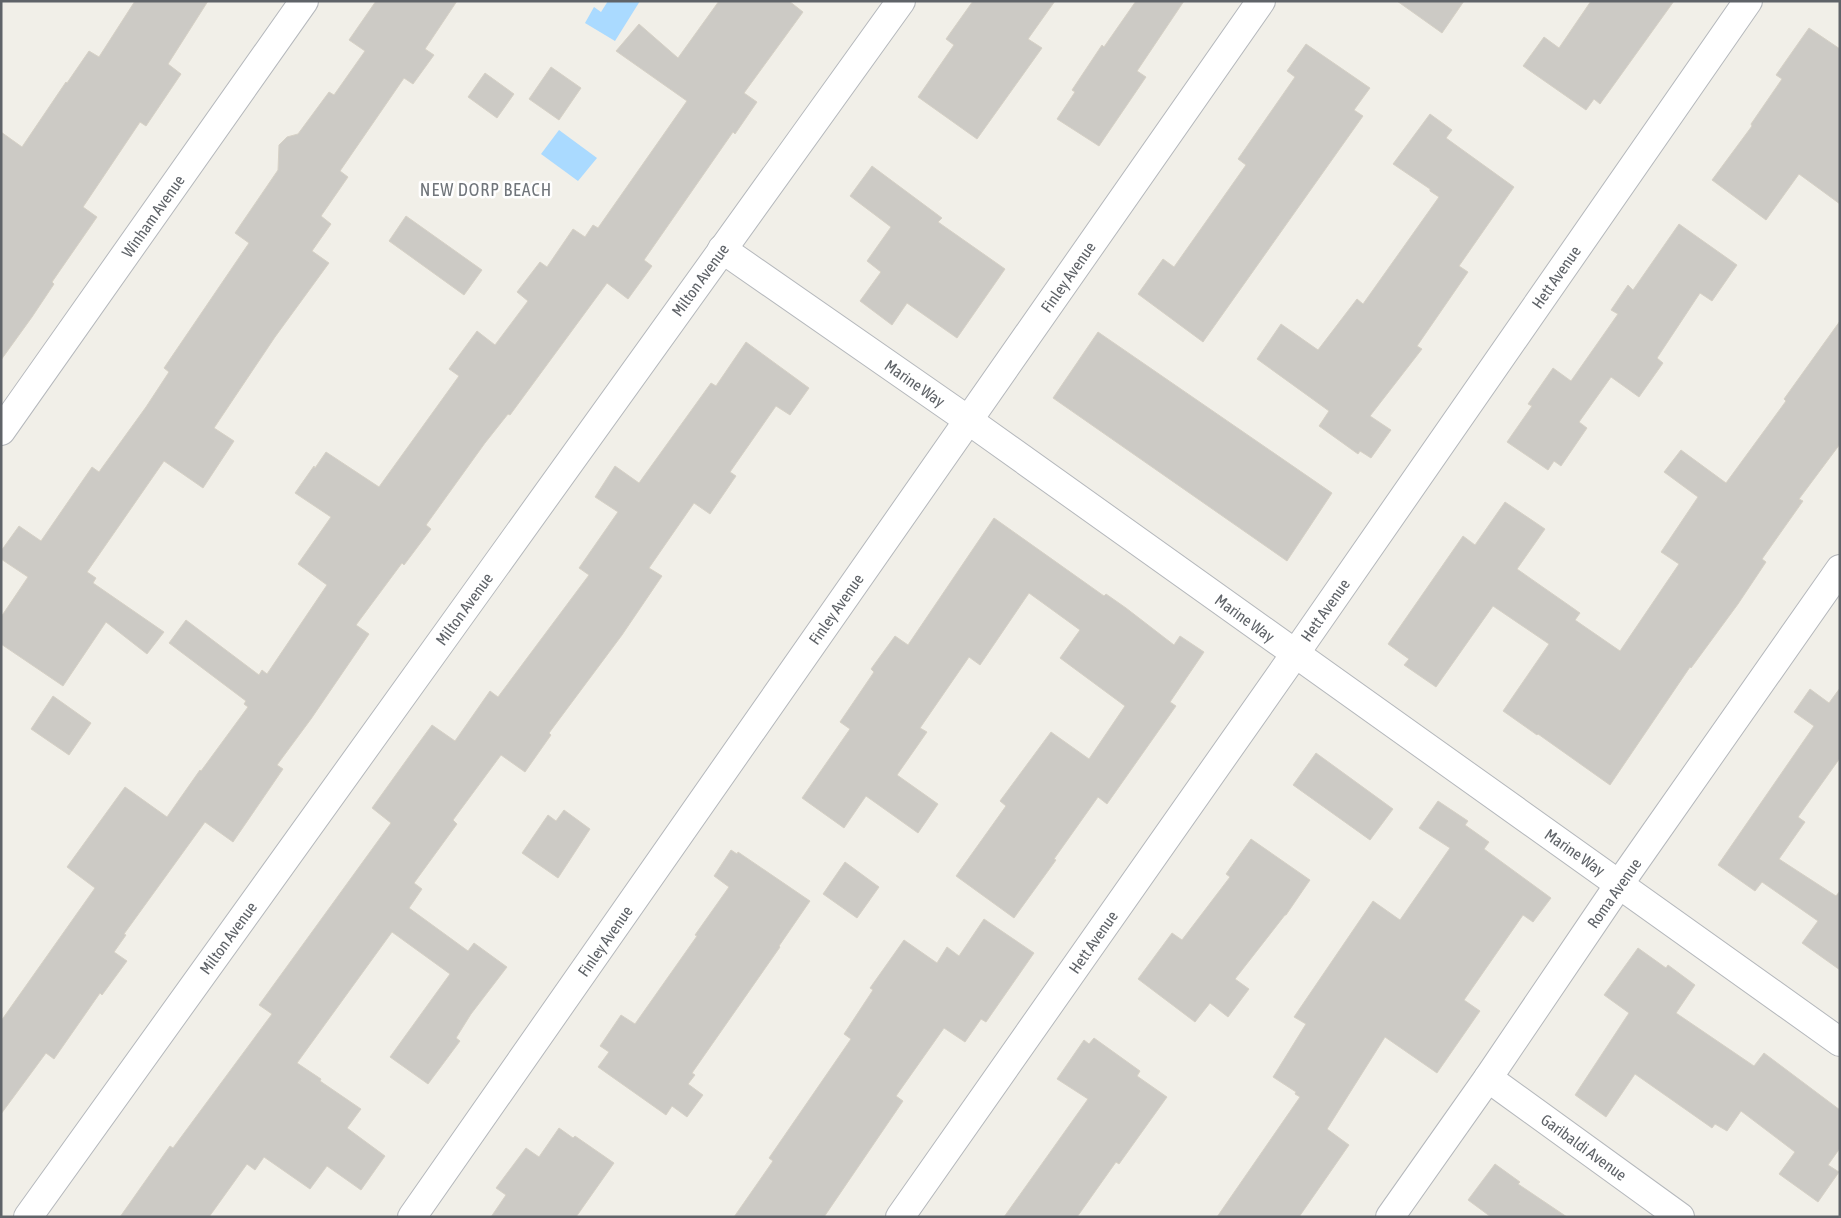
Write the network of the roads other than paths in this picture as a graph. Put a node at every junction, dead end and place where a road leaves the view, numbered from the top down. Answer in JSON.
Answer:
{"nodes":[{"id":1,"x":304,"y":1,"type":"edge"},
{"id":2,"x":901,"y":1,"type":"edge"},
{"id":3,"x":1261,"y":1,"type":"edge"},
{"id":4,"x":1748,"y":1,"type":"edge"},
{"id":5,"x":722,"y":249,"type":"junction"},
{"id":6,"x":968,"y":420,"type":"junction"},
{"id":7,"x":1,"y":431,"type":"edge"},
{"id":8,"x":1840,"y":570,"type":"edge"},
{"id":9,"x":1295,"y":654,"type":"junction"},
{"id":10,"x":1620,"y":883,"type":"junction"},
{"id":11,"x":1840,"y":1042,"type":"edge"},
{"id":12,"x":1488,"y":1078,"type":"junction"},
{"id":13,"x":28,"y":1217,"type":"edge"},
{"id":14,"x":412,"y":1217,"type":"edge"},
{"id":15,"x":900,"y":1217,"type":"edge"},
{"id":16,"x":1390,"y":1217,"type":"edge"},
{"id":17,"x":1680,"y":1217,"type":"edge"}],
"edges":[{"from":1,"to":7,"type":"street","name":"Winham Avenue"},
{"from":2,"to":5,"type":"street","name":"Milton Avenue"},
{"from":3,"to":6,"type":"street","name":"Finley Avenue"},
{"from":4,"to":9,"type":"street","name":"Hett Avenue"},
{"from":5,"to":6,"type":"street","name":"Marine Way"},
{"from":5,"to":13,"type":"street","name":"Milton Avenue"},
{"from":6,"to":9,"type":"street","name":"Marine Way"},
{"from":6,"to":14,"type":"street","name":"Finley Avenue"},
{"from":8,"to":10,"type":"street","name":"Roma Avenue"},
{"from":9,"to":10,"type":"street","name":"Marine Way"},
{"from":9,"to":15,"type":"street","name":"Hett Avenue"},
{"from":10,"to":11,"type":"street","name":"Marine Way"},
{"from":10,"to":12,"type":"street","name":"Roma Avenue"},
{"from":12,"to":16,"type":"street","name":"Roma Avenue"},
{"from":12,"to":17,"type":"street","name":"Garibaldi Avenue"}]}
